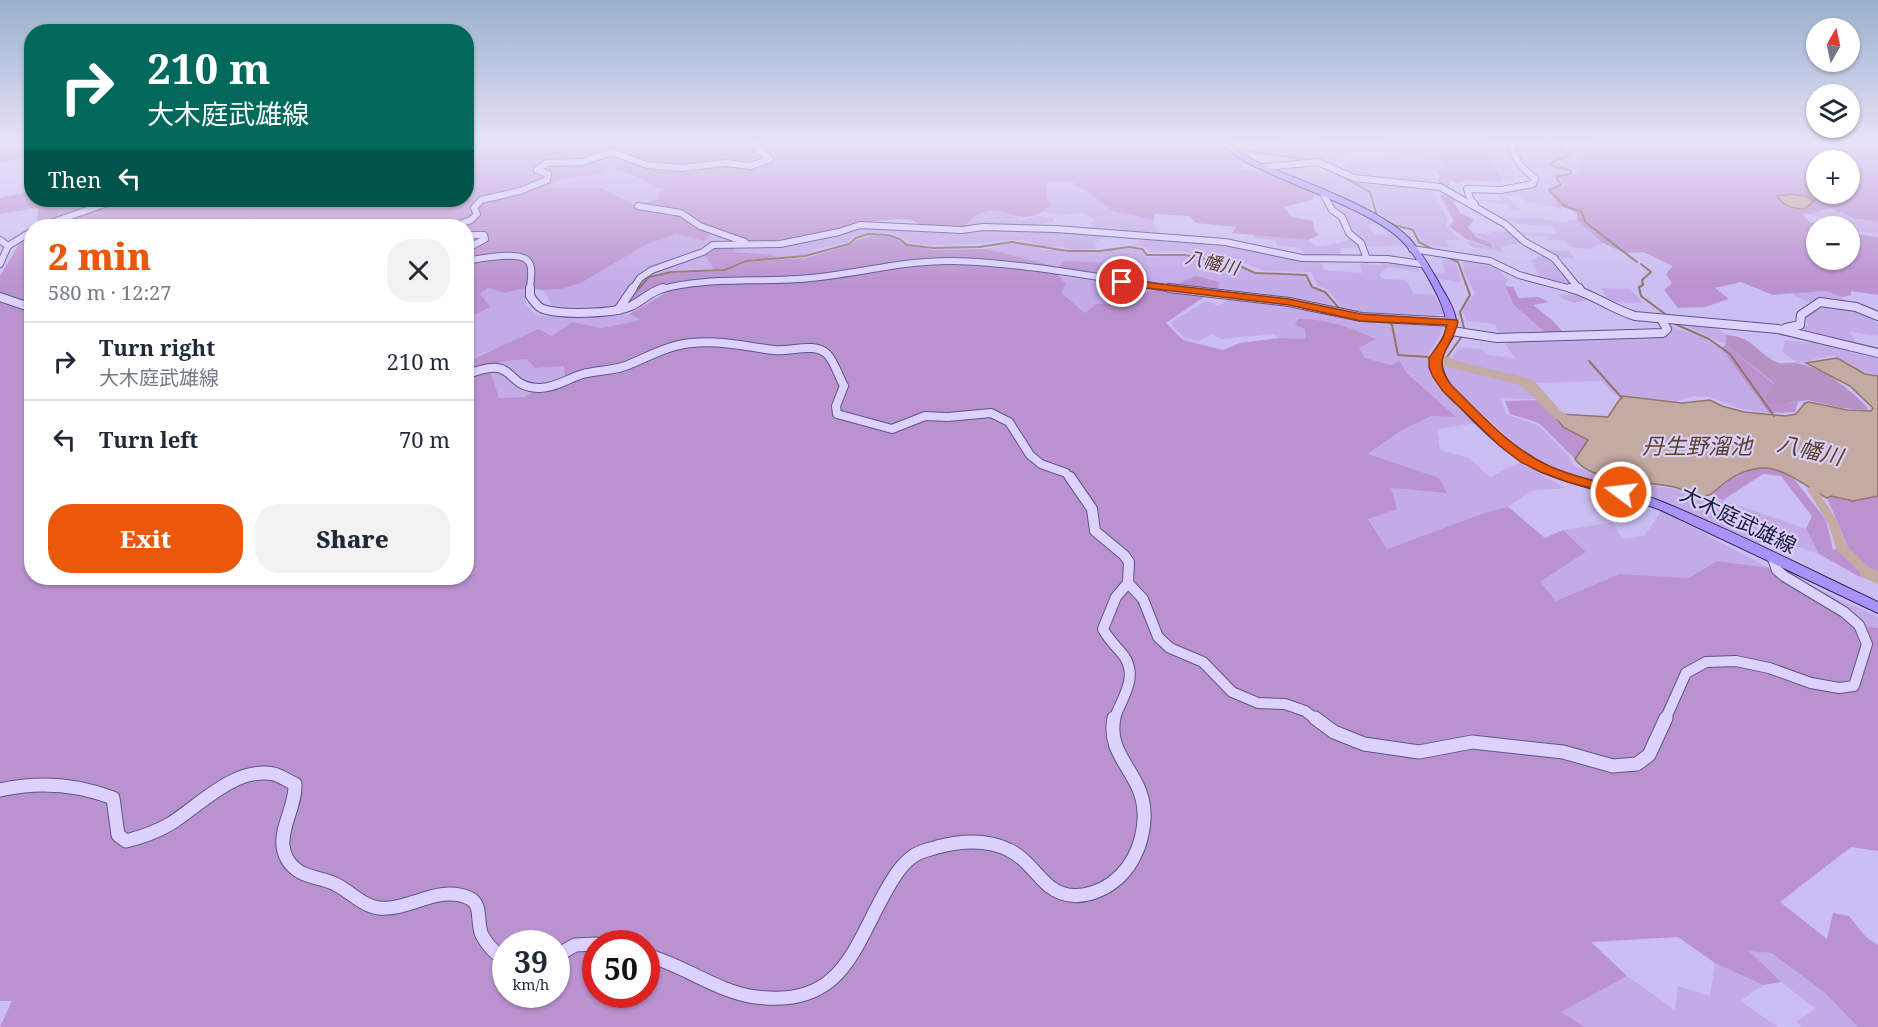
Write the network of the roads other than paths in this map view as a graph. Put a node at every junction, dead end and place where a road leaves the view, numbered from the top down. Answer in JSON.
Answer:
{"nodes":[{"id":1,"x":526,"y":189,"type":"edge"},
{"id":2,"x":1312,"y":189,"type":"edge"},
{"id":3,"x":1441,"y":189,"type":"edge"},
{"id":4,"x":1471,"y":189,"type":"edge"},
{"id":5,"x":1323,"y":194,"type":"junction"},
{"id":6,"x":638,"y":206,"type":"dead end"},
{"id":7,"x":97,"y":207,"type":"edge"},
{"id":8,"x":1481,"y":211,"type":"junction"},
{"id":9,"x":62,"y":219,"type":"edge"},
{"id":10,"x":471,"y":219,"type":"edge"},
{"id":11,"x":474,"y":234,"type":"edge"},
{"id":12,"x":24,"y":236,"type":"edge"},
{"id":13,"x":0,"y":240,"type":"edge"},
{"id":14,"x":750,"y":244,"type":"junction"},
{"id":15,"x":474,"y":245,"type":"edge"},
{"id":16,"x":8,"y":246,"type":"junction"},
{"id":17,"x":1412,"y":249,"type":"junction"},
{"id":18,"x":1367,"y":259,"type":"junction"},
{"id":19,"x":474,"y":260,"type":"edge"},
{"id":20,"x":0,"y":264,"type":"edge"},
{"id":21,"x":1422,"y":264,"type":"junction"},
{"id":22,"x":1581,"y":291,"type":"junction"},
{"id":23,"x":0,"y":297,"type":"edge"},
{"id":24,"x":24,"y":305,"type":"edge"},
{"id":25,"x":618,"y":310,"type":"junction"},
{"id":26,"x":1878,"y":316,"type":"edge"},
{"id":27,"x":1660,"y":319,"type":"junction"},
{"id":28,"x":1778,"y":329,"type":"junction"},
{"id":29,"x":1458,"y":330,"type":"junction"},
{"id":30,"x":1878,"y":353,"type":"edge"},
{"id":31,"x":474,"y":372,"type":"edge"},
{"id":32,"x":1773,"y":559,"type":"junction"},
{"id":33,"x":1128,"y":583,"type":"junction"},
{"id":34,"x":1878,"y":608,"type":"edge"},
{"id":35,"x":0,"y":790,"type":"edge"},
{"id":36,"x":492,"y":949,"type":"edge"},
{"id":37,"x":660,"y":960,"type":"edge"}],
"edges":[{"from":1,"to":10,"type":"street"},
{"from":2,"to":5,"type":"main road"},
{"from":3,"to":8,"type":"street"},
{"from":4,"to":8,"type":"street"},
{"from":5,"to":17,"type":"main road"},
{"from":5,"to":18,"type":"street"},
{"from":6,"to":14,"type":"street"},
{"from":7,"to":9,"type":"street"},
{"from":8,"to":22,"type":"street"},
{"from":11,"to":15,"type":"street"},
{"from":12,"to":16,"type":"street"},
{"from":13,"to":16,"type":"street"},
{"from":14,"to":18,"type":"street"},
{"from":14,"to":25,"type":"street"},
{"from":16,"to":20,"type":"street"},
{"from":17,"to":21,"type":"main road"},
{"from":17,"to":22,"type":"street"},
{"from":18,"to":21,"type":"street"},
{"from":19,"to":25,"type":"street"},
{"from":21,"to":29,"type":"main road"},
{"from":22,"to":27,"type":"street"},
{"from":23,"to":24,"type":"street"},
{"from":25,"to":29,"type":"street"},
{"from":26,"to":28,"type":"street"},
{"from":27,"to":28,"type":"street"},
{"from":27,"to":29,"type":"street"},
{"from":28,"to":30,"type":"street"},
{"from":29,"to":32,"type":"main road","name":"大木庭武雄線"},
{"from":31,"to":33,"type":"street"},
{"from":32,"to":33,"type":"street"},
{"from":32,"to":34,"type":"main road","name":"大木庭武雄線"},
{"from":33,"to":37,"type":"street"},
{"from":35,"to":36,"type":"street"}]}
